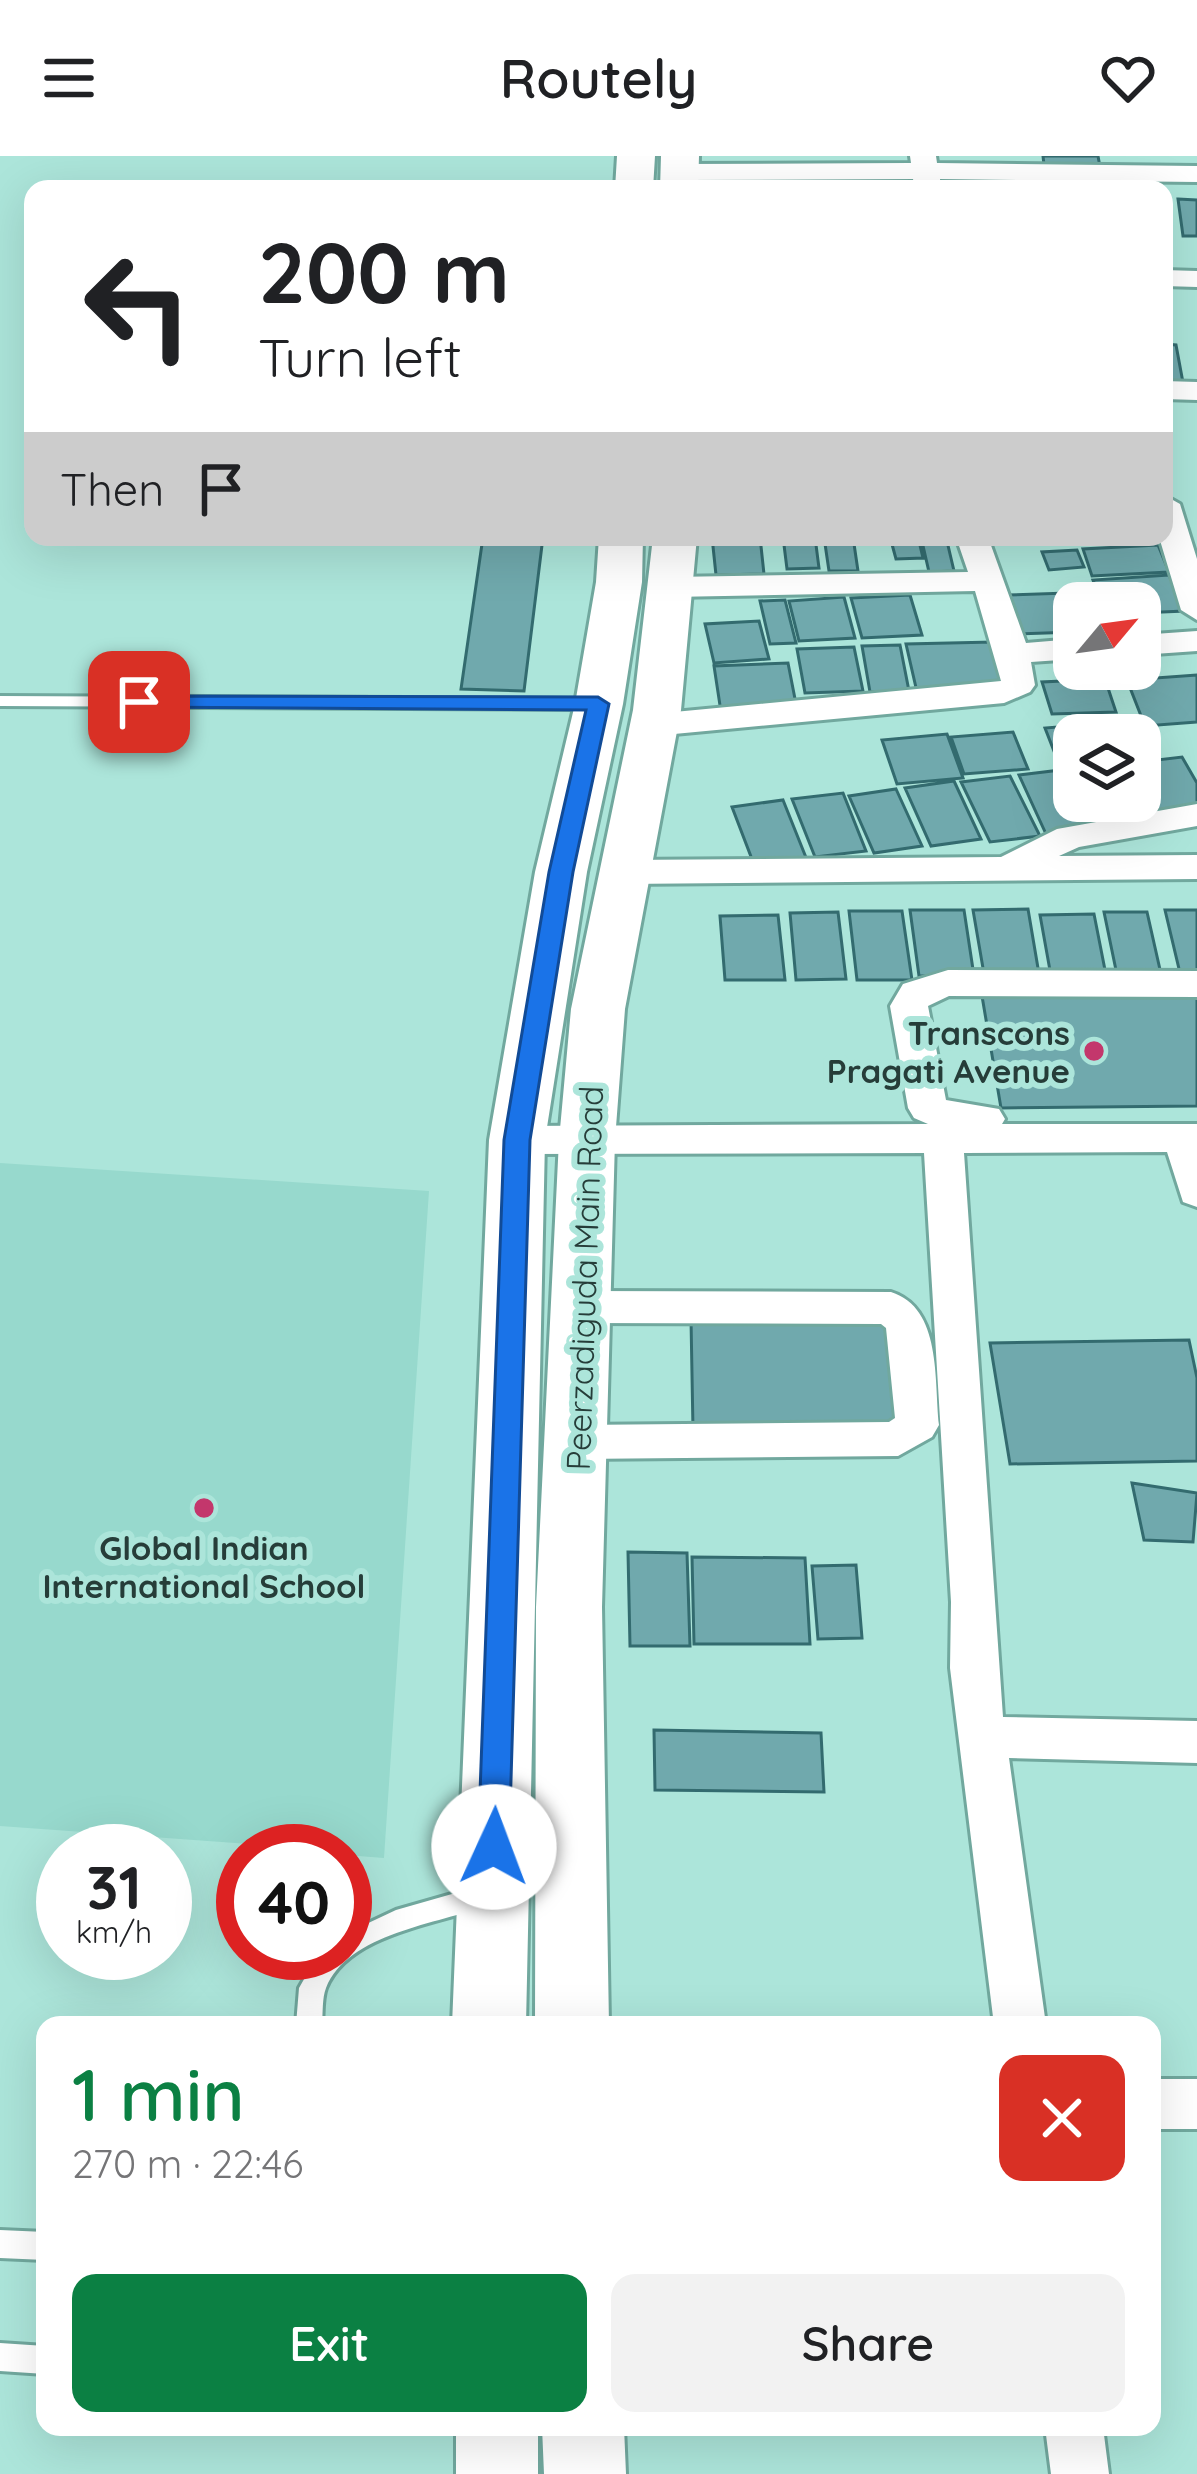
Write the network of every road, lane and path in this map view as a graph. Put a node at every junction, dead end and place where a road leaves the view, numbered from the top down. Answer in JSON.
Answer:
{"nodes":[{"id":1,"x":680,"y":172,"type":"edge"},
{"id":2,"x":925,"y":172,"type":"edge"},
{"id":3,"x":1197,"y":174,"type":"edge"},
{"id":4,"x":1173,"y":533,"type":"edge"},
{"id":5,"x":621,"y":546,"type":"edge"},
{"id":6,"x":974,"y":546,"type":"edge"},
{"id":7,"x":673,"y":562,"type":"edge"},
{"id":8,"x":984,"y":581,"type":"junction"},
{"id":9,"x":1197,"y":610,"type":"edge"},
{"id":10,"x":1197,"y":640,"type":"edge"},
{"id":11,"x":1161,"y":643,"type":"edge"},
{"id":12,"x":1053,"y":651,"type":"edge"},
{"id":13,"x":1013,"y":654,"type":"junction"},
{"id":14,"x":0,"y":701,"type":"edge"},
{"id":15,"x":598,"y":704,"type":"junction"},
{"id":16,"x":653,"y":725,"type":"junction"},
{"id":17,"x":1197,"y":815,"type":"edge"},
{"id":18,"x":1197,"y":867,"type":"edge"},
{"id":19,"x":1002,"y":871,"type":"junction"},
{"id":20,"x":622,"y":872,"type":"junction"},
{"id":21,"x":1197,"y":985,"type":"edge"},
{"id":22,"x":1192,"y":1132,"type":"edge"},
{"id":23,"x":944,"y":1138,"type":"junction"},
{"id":24,"x":517,"y":1140,"type":"junction"},
{"id":25,"x":587,"y":1140,"type":"junction"},
{"id":26,"x":1197,"y":1192,"type":"edge"},
{"id":27,"x":583,"y":1307,"type":"junction"},
{"id":28,"x":577,"y":1442,"type":"junction"},
{"id":29,"x":983,"y":1737,"type":"junction"},
{"id":30,"x":1197,"y":1742,"type":"edge"},
{"id":31,"x":492,"y":1894,"type":"junction"},
{"id":32,"x":372,"y":1933,"type":"edge"},
{"id":33,"x":317,"y":1980,"type":"edge"},
{"id":34,"x":310,"y":2016,"type":"edge"},
{"id":35,"x":489,"y":2016,"type":"edge"},
{"id":36,"x":572,"y":2016,"type":"edge"},
{"id":37,"x":1019,"y":2016,"type":"edge"},
{"id":38,"x":1161,"y":2104,"type":"edge"},
{"id":39,"x":1197,"y":2104,"type":"edge"},
{"id":40,"x":0,"y":2244,"type":"edge"},
{"id":41,"x":36,"y":2246,"type":"edge"},
{"id":42,"x":0,"y":2357,"type":"edge"},
{"id":43,"x":36,"y":2359,"type":"edge"},
{"id":44,"x":497,"y":2436,"type":"edge"},
{"id":45,"x":584,"y":2436,"type":"edge"},
{"id":46,"x":1075,"y":2436,"type":"edge"},
{"id":47,"x":497,"y":2474,"type":"edge"},
{"id":48,"x":585,"y":2474,"type":"edge"},
{"id":49,"x":1081,"y":2474,"type":"edge"}],
"edges":[{"from":1,"to":2,"type":"street"},
{"from":2,"to":3,"type":"street"},
{"from":4,"to":9,"type":"street"},
{"from":5,"to":15,"type":"street","name":"Peerzadiguda Main Road"},
{"from":6,"to":8,"type":"street"},
{"from":7,"to":8,"type":"street"},
{"from":7,"to":16,"type":"street","name":"Peerzadiguda Main Road"},
{"from":8,"to":13,"type":"street"},
{"from":10,"to":11,"type":"street"},
{"from":12,"to":13,"type":"street"},
{"from":13,"to":16,"type":"street"},
{"from":14,"to":15,"type":"lane"},
{"from":15,"to":24,"type":"street","name":"Peerzadiguda Main Road"},
{"from":16,"to":20,"type":"street","name":"Peerzadiguda Main Road"},
{"from":17,"to":19,"type":"street"},
{"from":18,"to":19,"type":"street"},
{"from":19,"to":20,"type":"street"},
{"from":20,"to":25,"type":"street","name":"Peerzadiguda Main Road"},
{"from":21,"to":22,"type":"street"},
{"from":22,"to":23,"type":"street"},
{"from":22,"to":26,"type":"street"},
{"from":23,"to":25,"type":"street"},
{"from":23,"to":29,"type":"street"},
{"from":24,"to":25,"type":"street"},
{"from":24,"to":31,"type":"street","name":"Peerzadiguda Main Road"},
{"from":25,"to":27,"type":"street","name":"Peerzadiguda Main Road"},
{"from":27,"to":28,"type":"street","name":"Peerzadiguda Main Road"},
{"from":27,"to":28,"type":"street"},
{"from":28,"to":36,"type":"street","name":"Peerzadiguda Main Road"},
{"from":29,"to":30,"type":"street"},
{"from":29,"to":37,"type":"street"},
{"from":31,"to":32,"type":"lane"},
{"from":31,"to":35,"type":"street","name":"Peerzadiguda Main Road"},
{"from":33,"to":34,"type":"lane"},
{"from":38,"to":39,"type":"street"},
{"from":40,"to":41,"type":"lane"},
{"from":42,"to":43,"type":"lane"},
{"from":44,"to":47,"type":"street"},
{"from":45,"to":48,"type":"street"},
{"from":46,"to":49,"type":"street"}]}
